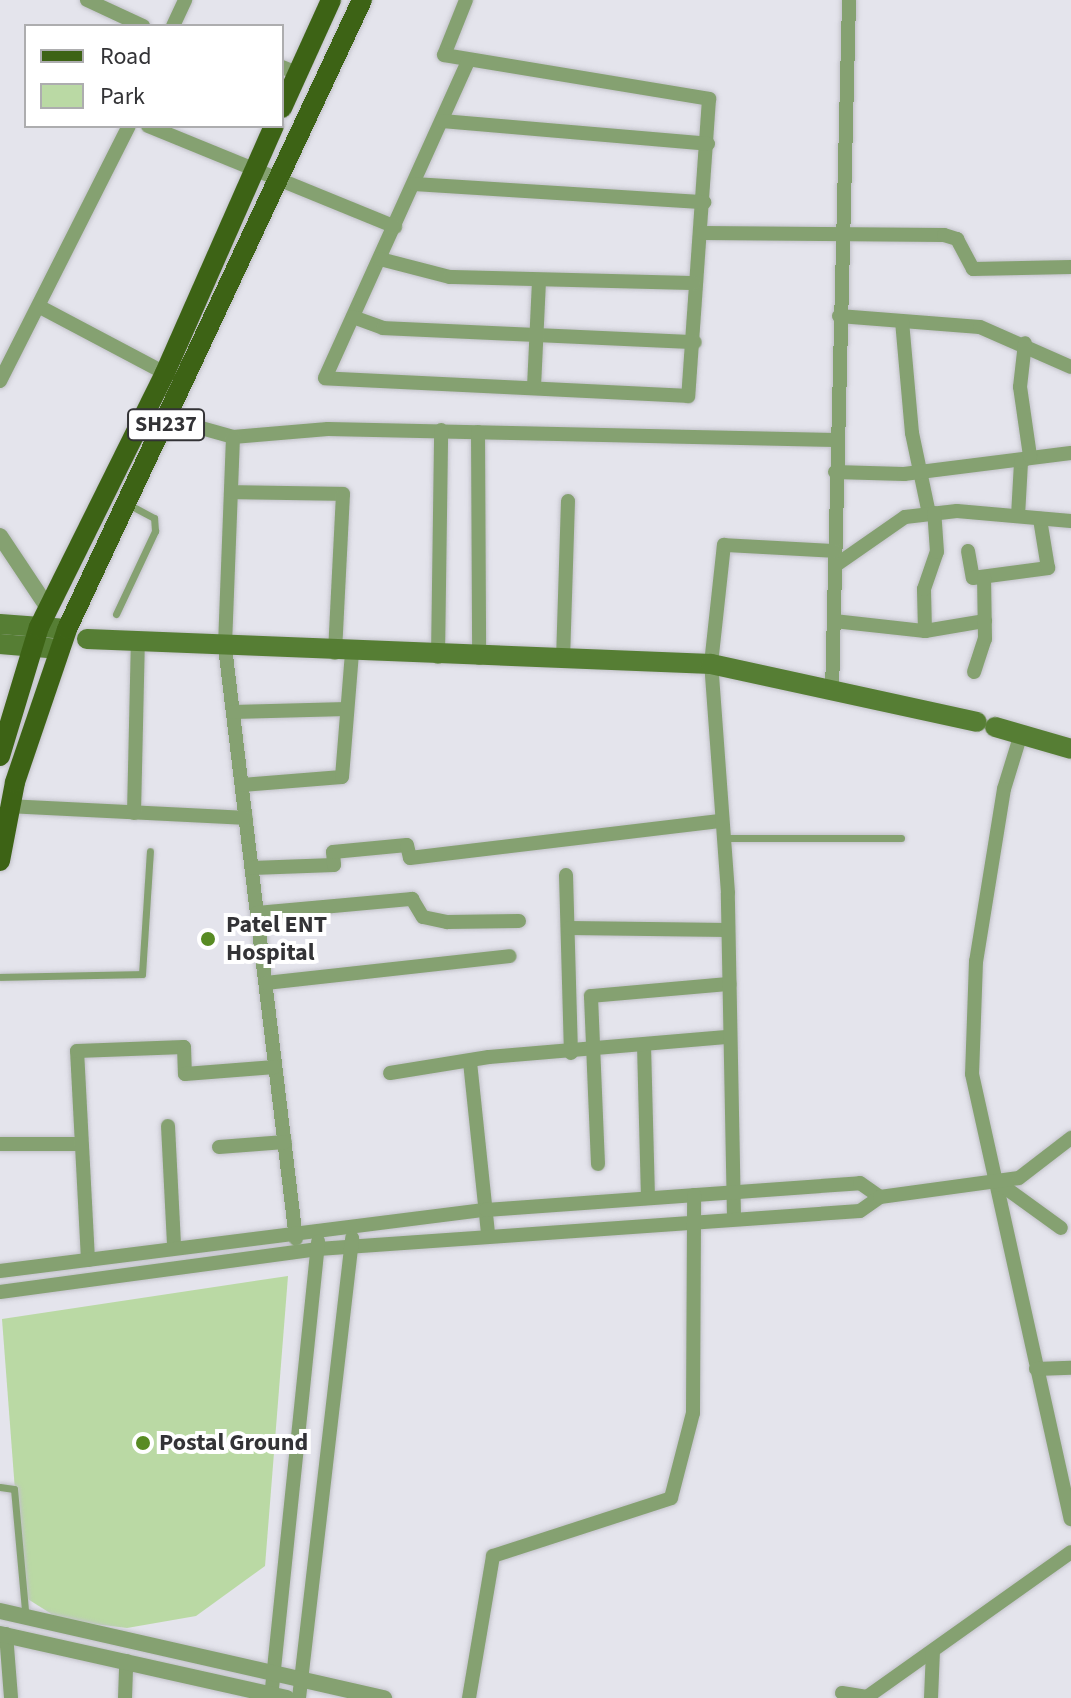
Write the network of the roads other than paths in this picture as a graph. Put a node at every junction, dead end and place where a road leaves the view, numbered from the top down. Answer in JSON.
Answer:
{"nodes":[{"id":1,"x":87,"y":0,"type":"edge"},
{"id":2,"x":185,"y":0,"type":"edge"},
{"id":3,"x":331,"y":0,"type":"edge"},
{"id":4,"x":362,"y":0,"type":"edge"},
{"id":5,"x":466,"y":0,"type":"edge"},
{"id":6,"x":849,"y":0,"type":"edge"},
{"id":7,"x":139,"y":24,"type":"edge"},
{"id":8,"x":179,"y":24,"type":"edge"},
{"id":9,"x":468,"y":61,"type":"junction"},
{"id":10,"x":290,"y":70,"type":"edge"},
{"id":11,"x":284,"y":98,"type":"edge"},
{"id":12,"x":442,"y":121,"type":"junction"},
{"id":13,"x":128,"y":128,"type":"edge"},
{"id":14,"x":153,"y":128,"type":"edge"},
{"id":15,"x":273,"y":128,"type":"edge"},
{"id":16,"x":708,"y":144,"type":"junction"},
{"id":17,"x":256,"y":169,"type":"junction"},
{"id":18,"x":277,"y":177,"type":"junction"},
{"id":19,"x":414,"y":184,"type":"junction"},
{"id":20,"x":704,"y":202,"type":"junction"},
{"id":21,"x":395,"y":227,"type":"junction"},
{"id":22,"x":703,"y":233,"type":"junction"},
{"id":23,"x":842,"y":239,"type":"junction"},
{"id":24,"x":380,"y":259,"type":"junction"},
{"id":25,"x":1071,"y":267,"type":"edge"},
{"id":26,"x":539,"y":280,"type":"junction"},
{"id":27,"x":694,"y":283,"type":"junction"},
{"id":28,"x":42,"y":308,"type":"junction"},
{"id":29,"x":839,"y":316,"type":"junction"},
{"id":30,"x":353,"y":317,"type":"junction"},
{"id":31,"x":902,"y":321,"type":"junction"},
{"id":32,"x":537,"y":333,"type":"junction"},
{"id":33,"x":695,"y":342,"type":"junction"},
{"id":34,"x":1025,"y":343,"type":"junction"},
{"id":35,"x":1071,"y":367,"type":"edge"},
{"id":36,"x":165,"y":373,"type":"junction"},
{"id":37,"x":0,"y":381,"type":"edge"},
{"id":38,"x":534,"y":387,"type":"junction"},
{"id":39,"x":169,"y":419,"type":"junction"},
{"id":40,"x":441,"y":430,"type":"junction"},
{"id":41,"x":478,"y":432,"type":"junction"},
{"id":42,"x":233,"y":437,"type":"junction"},
{"id":43,"x":835,"y":440,"type":"junction"},
{"id":44,"x":1071,"y":453,"type":"edge"},
{"id":45,"x":1030,"y":456,"type":"junction"},
{"id":46,"x":922,"y":471,"type":"junction"},
{"id":47,"x":835,"y":472,"type":"junction"},
{"id":48,"x":231,"y":492,"type":"junction"},
{"id":49,"x":568,"y":501,"type":"dead end"},
{"id":50,"x":128,"y":504,"type":"junction"},
{"id":51,"x":931,"y":513,"type":"junction"},
{"id":52,"x":1018,"y":516,"type":"junction"},
{"id":53,"x":1040,"y":519,"type":"junction"},
{"id":54,"x":1071,"y":521,"type":"edge"},
{"id":55,"x":0,"y":536,"type":"edge"},
{"id":56,"x":968,"y":551,"type":"dead end"},
{"id":57,"x":836,"y":558,"type":"junction"},
{"id":58,"x":984,"y":577,"type":"junction"},
{"id":59,"x":116,"y":614,"type":"dead end"},
{"id":60,"x":44,"y":617,"type":"junction"},
{"id":61,"x":834,"y":621,"type":"junction"},
{"id":62,"x":985,"y":621,"type":"junction"},
{"id":63,"x":0,"y":624,"type":"edge"},
{"id":64,"x":67,"y":629,"type":"junction"},
{"id":65,"x":925,"y":631,"type":"junction"},
{"id":66,"x":87,"y":639,"type":"junction"},
{"id":67,"x":138,"y":642,"type":"junction"},
{"id":68,"x":0,"y":644,"type":"edge"},
{"id":69,"x":31,"y":646,"type":"junction"},
{"id":70,"x":225,"y":647,"type":"junction"},
{"id":71,"x":60,"y":649,"type":"junction"},
{"id":72,"x":344,"y":653,"type":"junction"},
{"id":73,"x":438,"y":657,"type":"junction"},
{"id":74,"x":479,"y":658,"type":"junction"},
{"id":75,"x":563,"y":660,"type":"junction"},
{"id":76,"x":711,"y":664,"type":"junction"},
{"id":77,"x":974,"y":672,"type":"dead end"},
{"id":78,"x":832,"y":692,"type":"junction"},
{"id":79,"x":347,"y":709,"type":"junction"},
{"id":80,"x":233,"y":712,"type":"junction"},
{"id":81,"x":1020,"y":737,"type":"junction"},
{"id":82,"x":1071,"y":749,"type":"edge"},
{"id":83,"x":0,"y":756,"type":"edge"},
{"id":84,"x":242,"y":785,"type":"junction"},
{"id":85,"x":9,"y":806,"type":"junction"},
{"id":86,"x":134,"y":813,"type":"junction"},
{"id":87,"x":246,"y":818,"type":"junction"},
{"id":88,"x":722,"y":821,"type":"junction"},
{"id":89,"x":724,"y":838,"type":"junction"},
{"id":90,"x":901,"y":838,"type":"dead end"},
{"id":91,"x":150,"y":851,"type":"dead end"},
{"id":92,"x":0,"y":861,"type":"edge"},
{"id":93,"x":252,"y":868,"type":"junction"},
{"id":94,"x":566,"y":875,"type":"dead end"},
{"id":95,"x":257,"y":913,"type":"junction"},
{"id":96,"x":519,"y":921,"type":"dead end"},
{"id":97,"x":569,"y":928,"type":"junction"},
{"id":98,"x":728,"y":930,"type":"junction"},
{"id":99,"x":510,"y":956,"type":"dead end"},
{"id":100,"x":0,"y":977,"type":"edge"},
{"id":101,"x":266,"y":983,"type":"junction"},
{"id":102,"x":729,"y":984,"type":"junction"},
{"id":103,"x":729,"y":1037,"type":"junction"},
{"id":104,"x":644,"y":1045,"type":"junction"},
{"id":105,"x":593,"y":1051,"type":"junction"},
{"id":106,"x":571,"y":1053,"type":"junction"},
{"id":107,"x":470,"y":1062,"type":"junction"},
{"id":108,"x":275,"y":1067,"type":"junction"},
{"id":109,"x":390,"y":1073,"type":"dead end"},
{"id":110,"x":168,"y":1126,"type":"dead end"},
{"id":111,"x":1071,"y":1138,"type":"edge"},
{"id":112,"x":285,"y":1142,"type":"junction"},
{"id":113,"x":0,"y":1144,"type":"edge"},
{"id":114,"x":79,"y":1144,"type":"junction"},
{"id":115,"x":219,"y":1147,"type":"dead end"},
{"id":116,"x":598,"y":1164,"type":"dead end"},
{"id":117,"x":996,"y":1181,"type":"junction"},
{"id":118,"x":733,"y":1192,"type":"junction"},
{"id":119,"x":694,"y":1195,"type":"junction"},
{"id":120,"x":884,"y":1197,"type":"junction"},
{"id":121,"x":648,"y":1198,"type":"junction"},
{"id":122,"x":486,"y":1210,"type":"junction"},
{"id":123,"x":734,"y":1217,"type":"junction"},
{"id":124,"x":696,"y":1219,"type":"junction"},
{"id":125,"x":352,"y":1225,"type":"junction"},
{"id":126,"x":319,"y":1228,"type":"junction"},
{"id":127,"x":1061,"y":1228,"type":"dead end"},
{"id":128,"x":295,"y":1230,"type":"junction"},
{"id":129,"x":488,"y":1234,"type":"junction"},
{"id":130,"x":174,"y":1246,"type":"junction"},
{"id":131,"x":351,"y":1246,"type":"junction"},
{"id":132,"x":318,"y":1249,"type":"junction"},
{"id":133,"x":298,"y":1251,"type":"junction"},
{"id":134,"x":88,"y":1260,"type":"junction"},
{"id":135,"x":0,"y":1271,"type":"edge"},
{"id":136,"x":0,"y":1292,"type":"edge"},
{"id":137,"x":1071,"y":1368,"type":"edge"},
{"id":138,"x":1036,"y":1369,"type":"junction"},
{"id":139,"x":0,"y":1487,"type":"edge"},
{"id":140,"x":1071,"y":1519,"type":"edge"},
{"id":141,"x":1071,"y":1552,"type":"edge"},
{"id":142,"x":0,"y":1611,"type":"edge"},
{"id":143,"x":25,"y":1611,"type":"junction"},
{"id":144,"x":3,"y":1634,"type":"edge"},
{"id":145,"x":933,"y":1651,"type":"junction"},
{"id":146,"x":126,"y":1661,"type":"junction"},
{"id":147,"x":274,"y":1673,"type":"junction"},
{"id":148,"x":301,"y":1679,"type":"junction"},
{"id":149,"x":842,"y":1693,"type":"dead end"},
{"id":150,"x":277,"y":1697,"type":"edge"},
{"id":151,"x":11,"y":1698,"type":"edge"},
{"id":152,"x":125,"y":1698,"type":"edge"},
{"id":153,"x":299,"y":1698,"type":"edge"},
{"id":154,"x":384,"y":1698,"type":"edge"},
{"id":155,"x":469,"y":1698,"type":"edge"},
{"id":156,"x":931,"y":1698,"type":"edge"}],
"edges":[{"from":1,"to":7,"type":"street"},
{"from":2,"to":8,"type":"street"},
{"from":3,"to":10,"type":"main road"},
{"from":4,"to":18,"type":"main road","number":"SH237"},
{"from":5,"to":9,"type":"street"},
{"from":6,"to":23,"type":"street"},
{"from":9,"to":12,"type":"street"},
{"from":9,"to":16,"type":"street"},
{"from":10,"to":11,"type":"main road"},
{"from":12,"to":16,"type":"street"},
{"from":12,"to":19,"type":"street"},
{"from":13,"to":28,"type":"street"},
{"from":14,"to":17,"type":"street"},
{"from":15,"to":17,"type":"main road","number":"SH237"},
{"from":16,"to":20,"type":"street"},
{"from":17,"to":18,"type":"street"},
{"from":17,"to":36,"type":"main road","number":"SH237"},
{"from":18,"to":21,"type":"street"},
{"from":18,"to":39,"type":"main road","number":"SH237"},
{"from":19,"to":20,"type":"street"},
{"from":19,"to":21,"type":"street"},
{"from":20,"to":22,"type":"street"},
{"from":21,"to":24,"type":"street"},
{"from":22,"to":23,"type":"street"},
{"from":22,"to":27,"type":"street"},
{"from":23,"to":25,"type":"street"},
{"from":23,"to":29,"type":"street"},
{"from":24,"to":26,"type":"street"},
{"from":24,"to":30,"type":"street"},
{"from":26,"to":27,"type":"street"},
{"from":26,"to":32,"type":"street"},
{"from":27,"to":33,"type":"street"},
{"from":28,"to":36,"type":"street"},
{"from":28,"to":37,"type":"street"},
{"from":29,"to":31,"type":"street"},
{"from":29,"to":43,"type":"street"},
{"from":30,"to":32,"type":"street"},
{"from":30,"to":38,"type":"street"},
{"from":31,"to":34,"type":"street"},
{"from":31,"to":46,"type":"street"},
{"from":32,"to":33,"type":"street"},
{"from":32,"to":38,"type":"street"},
{"from":33,"to":38,"type":"street"},
{"from":34,"to":35,"type":"street"},
{"from":34,"to":45,"type":"street"},
{"from":36,"to":60,"type":"main road","number":"SH237"},
{"from":39,"to":42,"type":"street"},
{"from":39,"to":50,"type":"main road","number":"SH237"},
{"from":40,"to":41,"type":"street"},
{"from":40,"to":42,"type":"street"},
{"from":40,"to":73,"type":"street"},
{"from":41,"to":43,"type":"street"},
{"from":41,"to":74,"type":"street"},
{"from":42,"to":48,"type":"street"},
{"from":43,"to":47,"type":"street"},
{"from":44,"to":45,"type":"street"},
{"from":45,"to":46,"type":"street"},
{"from":45,"to":52,"type":"street"},
{"from":46,"to":47,"type":"street"},
{"from":46,"to":51,"type":"street"},
{"from":47,"to":57,"type":"street"},
{"from":48,"to":70,"type":"street"},
{"from":48,"to":72,"type":"street"},
{"from":49,"to":75,"type":"street"},
{"from":50,"to":59,"type":"lane"},
{"from":50,"to":64,"type":"main road","number":"SH237"},
{"from":51,"to":52,"type":"street"},
{"from":51,"to":57,"type":"street"},
{"from":51,"to":65,"type":"street"},
{"from":52,"to":53,"type":"street"},
{"from":53,"to":54,"type":"street"},
{"from":53,"to":58,"type":"street"},
{"from":55,"to":60,"type":"street"},
{"from":56,"to":58,"type":"street"},
{"from":57,"to":61,"type":"street"},
{"from":57,"to":76,"type":"street"},
{"from":58,"to":62,"type":"street"},
{"from":60,"to":63,"type":"main road"},
{"from":60,"to":64,"type":"main road"},
{"from":60,"to":69,"type":"main road","number":"SH237"},
{"from":61,"to":65,"type":"street"},
{"from":61,"to":78,"type":"street"},
{"from":62,"to":65,"type":"street"},
{"from":62,"to":77,"type":"street"},
{"from":64,"to":66,"type":"street"},
{"from":64,"to":71,"type":"main road","number":"SH237"},
{"from":66,"to":67,"type":"main road"},
{"from":66,"to":71,"type":"street"},
{"from":67,"to":70,"type":"main road"},
{"from":67,"to":86,"type":"street"},
{"from":68,"to":69,"type":"main road"},
{"from":69,"to":71,"type":"main road"},
{"from":69,"to":83,"type":"main road","number":"SH237"},
{"from":70,"to":72,"type":"main road"},
{"from":70,"to":80,"type":"street"},
{"from":71,"to":85,"type":"main road","number":"SH237"},
{"from":72,"to":73,"type":"main road"},
{"from":72,"to":79,"type":"street"},
{"from":73,"to":74,"type":"main road"},
{"from":74,"to":75,"type":"main road"},
{"from":75,"to":76,"type":"main road"},
{"from":76,"to":78,"type":"main road"},
{"from":76,"to":88,"type":"street"},
{"from":78,"to":81,"type":"main road"},
{"from":79,"to":80,"type":"street"},
{"from":79,"to":84,"type":"street"},
{"from":80,"to":84,"type":"street"},
{"from":81,"to":82,"type":"main road"},
{"from":81,"to":117,"type":"street"},
{"from":84,"to":87,"type":"street"},
{"from":85,"to":86,"type":"street"},
{"from":85,"to":92,"type":"main road","number":"SH237"},
{"from":86,"to":87,"type":"street"},
{"from":87,"to":93,"type":"street"},
{"from":88,"to":89,"type":"street"},
{"from":88,"to":93,"type":"street"},
{"from":89,"to":90,"type":"lane"},
{"from":89,"to":98,"type":"street"},
{"from":91,"to":100,"type":"lane"},
{"from":93,"to":95,"type":"street"},
{"from":94,"to":97,"type":"street"},
{"from":95,"to":96,"type":"street"},
{"from":95,"to":101,"type":"street"},
{"from":97,"to":98,"type":"street"},
{"from":97,"to":106,"type":"street"},
{"from":98,"to":102,"type":"street"},
{"from":99,"to":101,"type":"street"},
{"from":101,"to":108,"type":"street"},
{"from":102,"to":103,"type":"street"},
{"from":102,"to":105,"type":"street"},
{"from":103,"to":104,"type":"street"},
{"from":103,"to":118,"type":"street"},
{"from":104,"to":105,"type":"street"},
{"from":104,"to":121,"type":"street"},
{"from":105,"to":106,"type":"street"},
{"from":105,"to":116,"type":"street"},
{"from":106,"to":107,"type":"street"},
{"from":107,"to":109,"type":"street"},
{"from":107,"to":122,"type":"street"},
{"from":108,"to":112,"type":"street"},
{"from":108,"to":114,"type":"street"},
{"from":110,"to":130,"type":"street"},
{"from":111,"to":117,"type":"street"},
{"from":112,"to":115,"type":"street"},
{"from":112,"to":128,"type":"street"},
{"from":113,"to":114,"type":"street"},
{"from":114,"to":134,"type":"street"},
{"from":117,"to":120,"type":"street"},
{"from":117,"to":127,"type":"street"},
{"from":117,"to":138,"type":"street"},
{"from":118,"to":119,"type":"street"},
{"from":118,"to":120,"type":"street"},
{"from":118,"to":123,"type":"street"},
{"from":119,"to":121,"type":"street"},
{"from":119,"to":124,"type":"street"},
{"from":120,"to":123,"type":"street"},
{"from":121,"to":122,"type":"street"},
{"from":122,"to":125,"type":"street"},
{"from":122,"to":129,"type":"street"},
{"from":123,"to":124,"type":"street"},
{"from":124,"to":129,"type":"street"},
{"from":124,"to":155,"type":"street"},
{"from":125,"to":126,"type":"street"},
{"from":125,"to":131,"type":"street"},
{"from":126,"to":128,"type":"street"},
{"from":126,"to":132,"type":"street"},
{"from":128,"to":130,"type":"street"},
{"from":128,"to":133,"type":"street"},
{"from":129,"to":131,"type":"street"},
{"from":130,"to":134,"type":"street"},
{"from":131,"to":132,"type":"street"},
{"from":131,"to":148,"type":"street"},
{"from":132,"to":133,"type":"street"},
{"from":132,"to":147,"type":"street"},
{"from":133,"to":136,"type":"street"},
{"from":134,"to":135,"type":"street"},
{"from":137,"to":138,"type":"street"},
{"from":138,"to":140,"type":"street"},
{"from":139,"to":143,"type":"lane"},
{"from":141,"to":145,"type":"street"},
{"from":142,"to":143,"type":"street"},
{"from":143,"to":147,"type":"street"},
{"from":144,"to":146,"type":"street"},
{"from":144,"to":151,"type":"street"},
{"from":145,"to":149,"type":"street"},
{"from":145,"to":156,"type":"street"},
{"from":146,"to":150,"type":"street"},
{"from":146,"to":152,"type":"street"},
{"from":147,"to":148,"type":"street"},
{"from":147,"to":150,"type":"street"},
{"from":148,"to":153,"type":"street"},
{"from":148,"to":154,"type":"street"}]}
